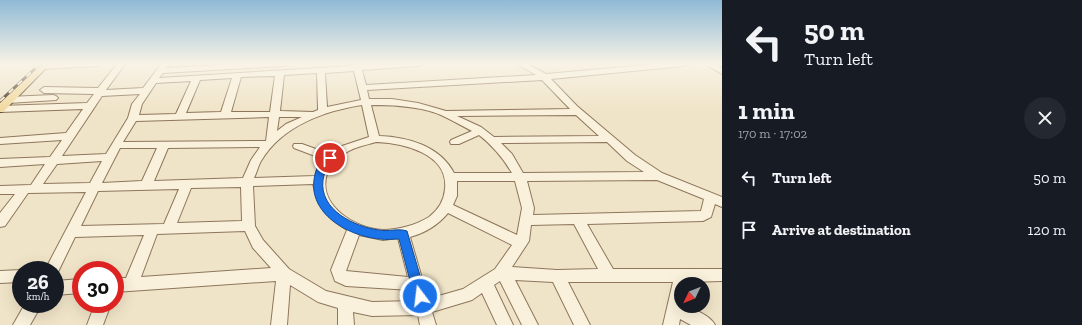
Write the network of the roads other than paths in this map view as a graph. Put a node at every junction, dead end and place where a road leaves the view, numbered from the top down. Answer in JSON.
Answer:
{"nodes":[{"id":1,"x":29,"y":79,"type":"edge"},
{"id":2,"x":110,"y":79,"type":"edge"},
{"id":3,"x":173,"y":79,"type":"edge"},
{"id":4,"x":195,"y":79,"type":"edge"},
{"id":5,"x":236,"y":79,"type":"edge"},
{"id":6,"x":279,"y":79,"type":"edge"},
{"id":7,"x":320,"y":79,"type":"edge"},
{"id":8,"x":360,"y":79,"type":"edge"},
{"id":9,"x":519,"y":79,"type":"edge"},
{"id":10,"x":546,"y":79,"type":"edge"},
{"id":11,"x":153,"y":81,"type":"joint"},
{"id":12,"x":362,"y":88,"type":"junction"},
{"id":13,"x":44,"y":90,"type":"dead end"},
{"id":14,"x":146,"y":91,"type":"junction"},
{"id":15,"x":100,"y":92,"type":"junction"},
{"id":16,"x":53,"y":98,"type":"dead end"},
{"id":17,"x":8,"y":100,"type":"junction"},
{"id":18,"x":366,"y":102,"type":"junction"},
{"id":19,"x":0,"y":109,"type":"edge"},
{"id":20,"x":87,"y":109,"type":"junction"},
{"id":21,"x":579,"y":112,"type":"junction"},
{"id":22,"x":318,"y":113,"type":"junction"},
{"id":23,"x":444,"y":113,"type":"junction"},
{"id":24,"x":35,"y":114,"type":"dead end"},
{"id":25,"x":275,"y":114,"type":"junction"},
{"id":26,"x":225,"y":115,"type":"junction"},
{"id":27,"x":180,"y":116,"type":"junction"},
{"id":28,"x":133,"y":118,"type":"junction"},
{"id":29,"x":480,"y":131,"type":"junction"},
{"id":30,"x":68,"y":136,"type":"junction"},
{"id":31,"x":375,"y":139,"type":"junction"},
{"id":32,"x":608,"y":139,"type":"junction"},
{"id":33,"x":492,"y":140,"type":"junction"},
{"id":34,"x":0,"y":141,"type":"edge"},
{"id":35,"x":455,"y":142,"type":"dead end"},
{"id":36,"x":270,"y":143,"type":"junction"},
{"id":37,"x":116,"y":145,"type":"junction"},
{"id":38,"x":164,"y":145,"type":"junction"},
{"id":39,"x":298,"y":146,"type":"dead end"},
{"id":40,"x":110,"y":157,"type":"junction"},
{"id":41,"x":330,"y":158,"type":"junction"},
{"id":42,"x":53,"y":159,"type":"junction"},
{"id":43,"x":0,"y":164,"type":"edge"},
{"id":44,"x":658,"y":176,"type":"junction"},
{"id":45,"x":450,"y":177,"type":"junction"},
{"id":46,"x":520,"y":177,"type":"junction"},
{"id":47,"x":318,"y":180,"type":"junction"},
{"id":48,"x":247,"y":182,"type":"junction"},
{"id":49,"x":187,"y":184,"type":"junction"},
{"id":50,"x":146,"y":185,"type":"junction"},
{"id":51,"x":94,"y":187,"type":"junction"},
{"id":52,"x":29,"y":189,"type":"junction"},
{"id":53,"x":0,"y":190,"type":"edge"},
{"id":54,"x":716,"y":200,"type":"edge"},
{"id":55,"x":447,"y":207,"type":"junction"},
{"id":56,"x":578,"y":219,"type":"junction"},
{"id":57,"x":526,"y":220,"type":"junction"},
{"id":58,"x":0,"y":222,"type":"edge"},
{"id":59,"x":249,"y":226,"type":"junction"},
{"id":60,"x":169,"y":228,"type":"junction"},
{"id":61,"x":355,"y":228,"type":"junction"},
{"id":62,"x":153,"y":229,"type":"junction"},
{"id":63,"x":71,"y":232,"type":"junction"},
{"id":64,"x":403,"y":234,"type":"junction"},
{"id":65,"x":521,"y":244,"type":"junction"},
{"id":66,"x":56,"y":261,"type":"edge"},
{"id":67,"x":502,"y":273,"type":"junction"},
{"id":68,"x":284,"y":274,"type":"junction"},
{"id":69,"x":722,"y":275,"type":"edge"},
{"id":70,"x":12,"y":276,"type":"edge"},
{"id":71,"x":557,"y":276,"type":"junction"},
{"id":72,"x":609,"y":276,"type":"junction"},
{"id":73,"x":682,"y":276,"type":"joint"},
{"id":74,"x":0,"y":277,"type":"edge"},
{"id":75,"x":485,"y":283,"type":"junction"},
{"id":76,"x":124,"y":284,"type":"edge"},
{"id":77,"x":131,"y":284,"type":"junction"},
{"id":78,"x":417,"y":284,"type":"junction"},
{"id":79,"x":345,"y":302,"type":"junction"},
{"id":80,"x":423,"y":308,"type":"junction"},
{"id":81,"x":674,"y":312,"type":"edge"},
{"id":82,"x":28,"y":313,"type":"edge"},
{"id":83,"x":100,"y":313,"type":"edge"},
{"id":84,"x":684,"y":313,"type":"edge"},
{"id":85,"x":21,"y":325,"type":"edge"},
{"id":86,"x":95,"y":325,"type":"edge"},
{"id":87,"x":279,"y":325,"type":"edge"},
{"id":88,"x":346,"y":325,"type":"edge"},
{"id":89,"x":428,"y":325,"type":"edge"},
{"id":90,"x":506,"y":325,"type":"edge"},
{"id":91,"x":530,"y":325,"type":"edge"},
{"id":92,"x":582,"y":325,"type":"edge"},
{"id":93,"x":671,"y":325,"type":"edge"},
{"id":94,"x":707,"y":325,"type":"edge"}],
"edges":[{"from":1,"to":17,"type":"main road"},
{"from":2,"to":15,"type":"street"},
{"from":3,"to":11,"type":"street"},
{"from":4,"to":27,"type":"street"},
{"from":5,"to":26,"type":"street"},
{"from":6,"to":25,"type":"street"},
{"from":7,"to":22,"type":"street"},
{"from":8,"to":12,"type":"street"},
{"from":9,"to":12,"type":"street"},
{"from":10,"to":21,"type":"street"},
{"from":11,"to":14,"type":"street"},
{"from":12,"to":18,"type":"street"},
{"from":13,"to":15,"type":"street"},
{"from":14,"to":15,"type":"street"},
{"from":14,"to":28,"type":"street"},
{"from":15,"to":20,"type":"street"},
{"from":16,"to":17,"type":"street"},
{"from":17,"to":19,"type":"main road"},
{"from":18,"to":22,"type":"street"},
{"from":18,"to":23,"type":"street"},
{"from":18,"to":31,"type":"street"},
{"from":19,"to":20,"type":"street"},
{"from":20,"to":24,"type":"street"},
{"from":20,"to":30,"type":"street"},
{"from":21,"to":23,"type":"street"},
{"from":21,"to":32,"type":"street"},
{"from":22,"to":25,"type":"street"},
{"from":22,"to":36,"type":"street"},
{"from":23,"to":29,"type":"street"},
{"from":25,"to":26,"type":"street"},
{"from":25,"to":36,"type":"street"},
{"from":26,"to":27,"type":"street"},
{"from":27,"to":28,"type":"street"},
{"from":28,"to":37,"type":"street"},
{"from":29,"to":33,"type":"street"},
{"from":29,"to":35,"type":"street"},
{"from":30,"to":34,"type":"street"},
{"from":30,"to":42,"type":"street"},
{"from":31,"to":41,"type":"street"},
{"from":31,"to":45,"type":"street"},
{"from":32,"to":33,"type":"street"},
{"from":32,"to":44,"type":"street"},
{"from":33,"to":46,"type":"street"},
{"from":36,"to":38,"type":"street"},
{"from":36,"to":48,"type":"street"},
{"from":37,"to":38,"type":"street"},
{"from":37,"to":40,"type":"street"},
{"from":38,"to":50,"type":"street"},
{"from":39,"to":41,"type":"street"},
{"from":40,"to":42,"type":"street"},
{"from":40,"to":51,"type":"street"},
{"from":41,"to":47,"type":"street"},
{"from":42,"to":43,"type":"street"},
{"from":42,"to":52,"type":"street"},
{"from":44,"to":46,"type":"street"},
{"from":44,"to":54,"type":"street"},
{"from":45,"to":46,"type":"street"},
{"from":45,"to":55,"type":"street"},
{"from":46,"to":57,"type":"street"},
{"from":47,"to":48,"type":"street"},
{"from":47,"to":61,"type":"street"},
{"from":48,"to":49,"type":"street"},
{"from":48,"to":59,"type":"street"},
{"from":49,"to":50,"type":"street"},
{"from":49,"to":60,"type":"street"},
{"from":50,"to":51,"type":"street"},
{"from":51,"to":52,"type":"street"},
{"from":51,"to":63,"type":"street"},
{"from":52,"to":53,"type":"street"},
{"from":52,"to":58,"type":"street"},
{"from":54,"to":56,"type":"street"},
{"from":55,"to":64,"type":"street"},
{"from":55,"to":65,"type":"street"},
{"from":56,"to":57,"type":"street"},
{"from":56,"to":72,"type":"street"},
{"from":57,"to":65,"type":"street"},
{"from":59,"to":60,"type":"street"},
{"from":59,"to":68,"type":"street"},
{"from":60,"to":62,"type":"street"},
{"from":61,"to":64,"type":"street"},
{"from":61,"to":78,"type":"street"},
{"from":62,"to":63,"type":"street"},
{"from":62,"to":77,"type":"street"},
{"from":63,"to":66,"type":"street"},
{"from":64,"to":78,"type":"street"},
{"from":65,"to":67,"type":"street"},
{"from":67,"to":71,"type":"street"},
{"from":67,"to":75,"type":"street"},
{"from":67,"to":91,"type":"street"},
{"from":68,"to":77,"type":"street"},
{"from":68,"to":79,"type":"street"},
{"from":68,"to":87,"type":"street"},
{"from":69,"to":73,"type":"street"},
{"from":70,"to":74,"type":"street"},
{"from":71,"to":72,"type":"street"},
{"from":71,"to":92,"type":"street"},
{"from":72,"to":73,"type":"street"},
{"from":75,"to":80,"type":"street"},
{"from":75,"to":90,"type":"street"},
{"from":76,"to":77,"type":"street"},
{"from":78,"to":80,"type":"street"},
{"from":79,"to":80,"type":"street"},
{"from":79,"to":88,"type":"street"},
{"from":80,"to":89,"type":"street"},
{"from":81,"to":93,"type":"street"},
{"from":82,"to":85,"type":"street"},
{"from":83,"to":86,"type":"street"},
{"from":84,"to":94,"type":"street"}]}
